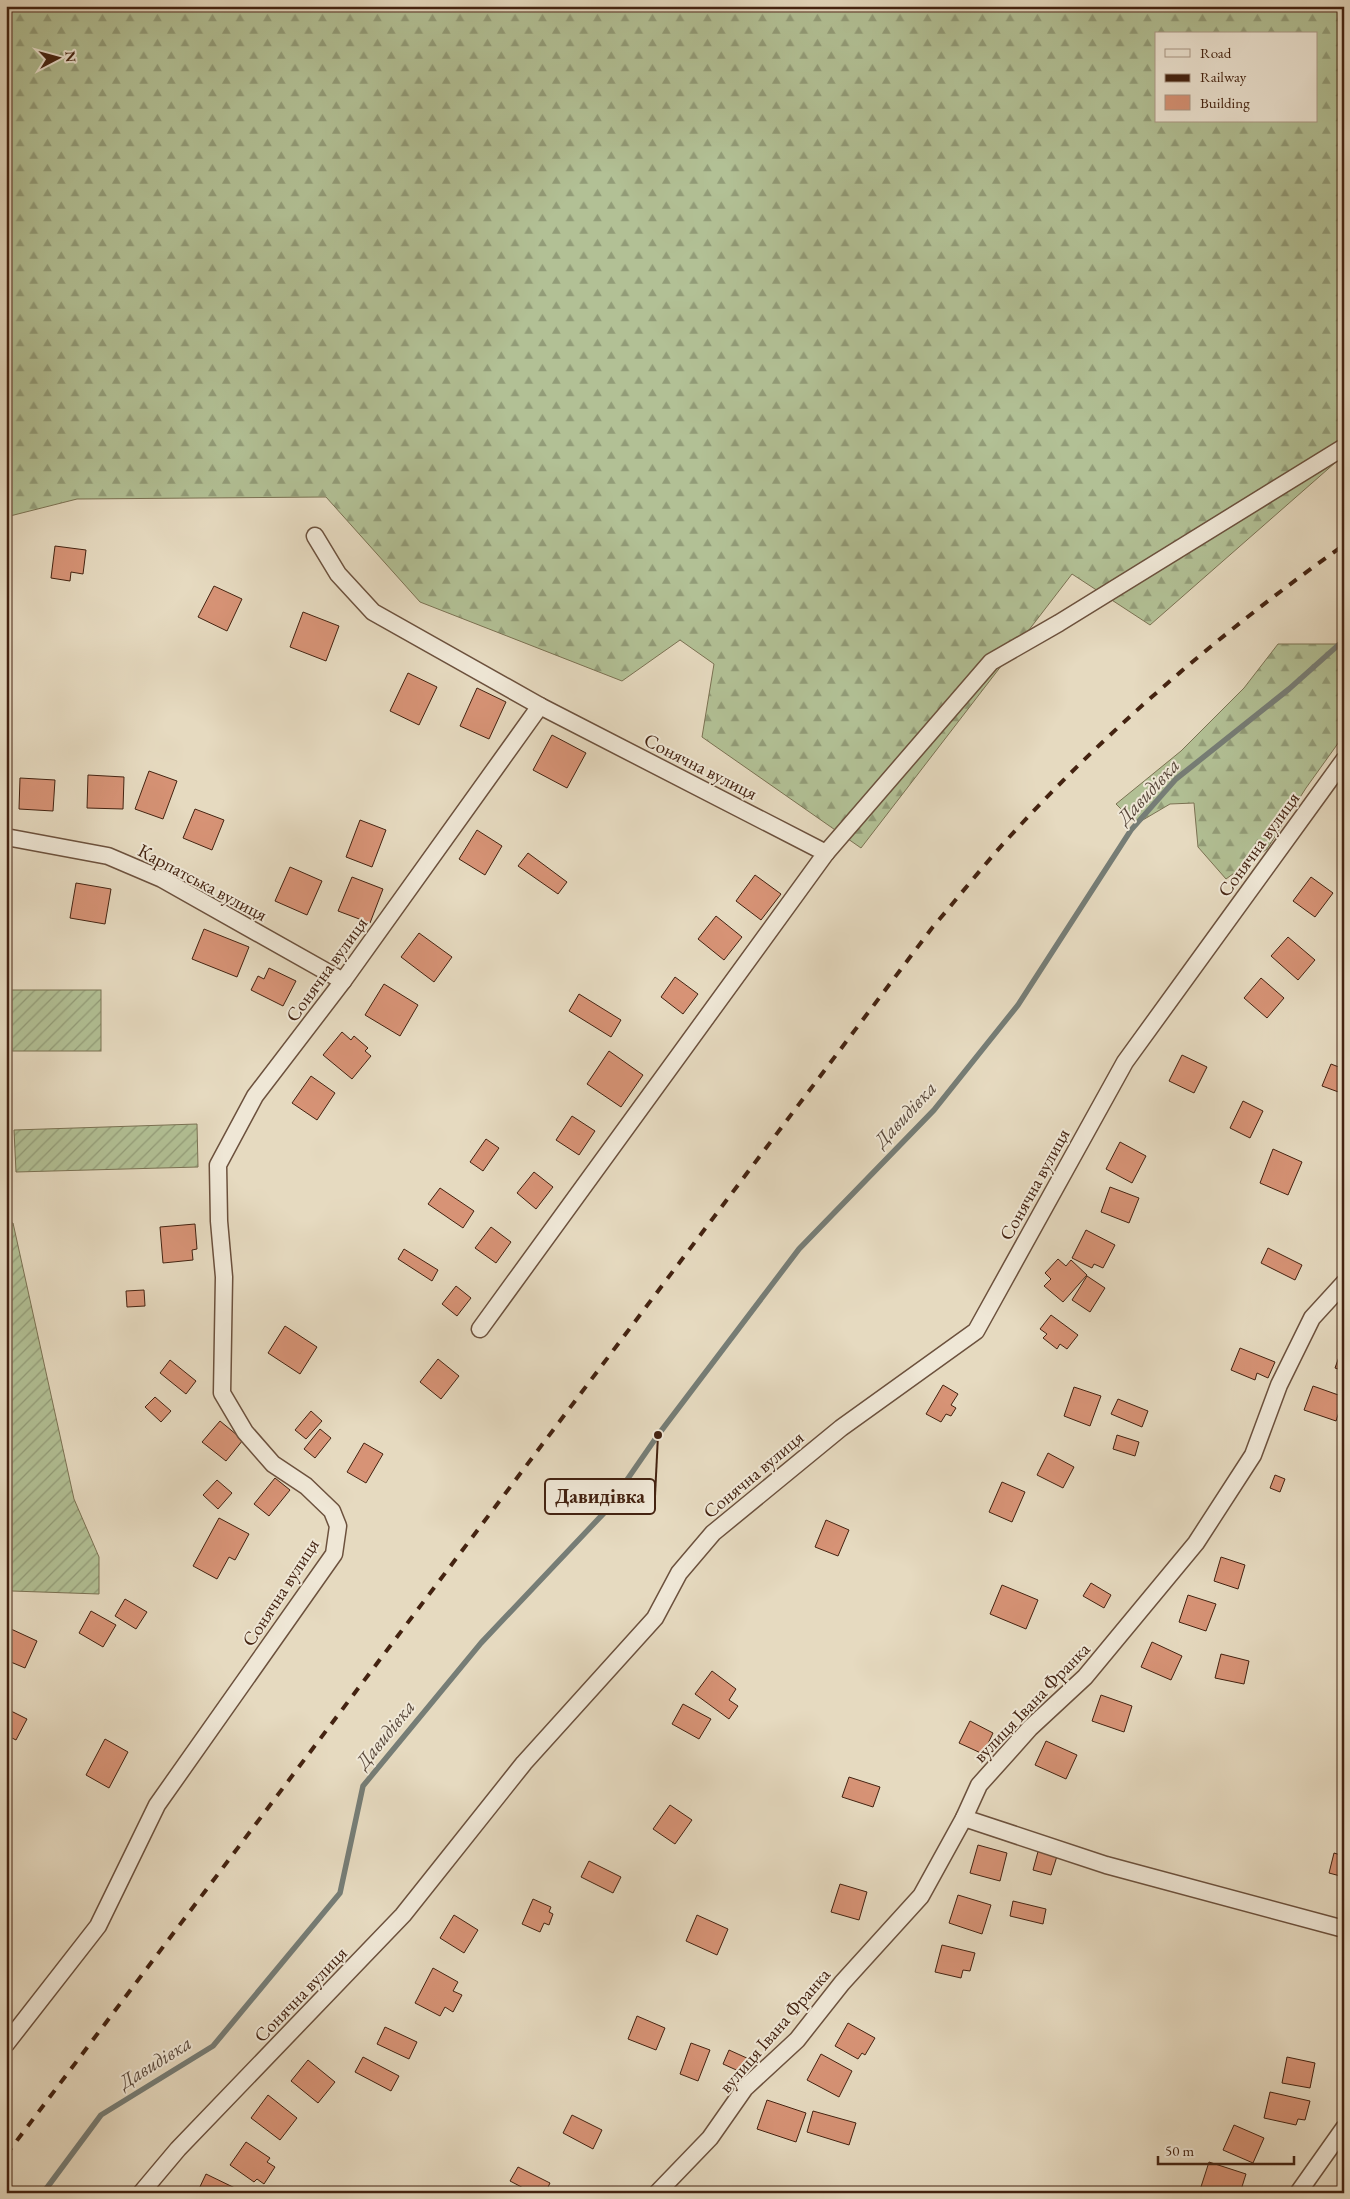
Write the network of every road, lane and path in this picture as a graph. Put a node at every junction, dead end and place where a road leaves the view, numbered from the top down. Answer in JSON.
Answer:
{"nodes":[{"id":1,"x":1344,"y":447,"type":"edge"},
{"id":2,"x":315,"y":536,"type":"dead end"},
{"id":3,"x":540,"y":706,"type":"junction"},
{"id":4,"x":1344,"y":760,"type":"edge"},
{"id":5,"x":6,"y":837,"type":"edge"},
{"id":6,"x":826,"y":853,"type":"junction"},
{"id":7,"x":343,"y":981,"type":"junction"},
{"id":8,"x":1344,"y":1284,"type":"edge"},
{"id":9,"x":480,"y":1329,"type":"dead end"},
{"id":10,"x":964,"y":1818,"type":"junction"},
{"id":11,"x":1344,"y":1929,"type":"edge"},
{"id":12,"x":6,"y":2044,"type":"edge"},
{"id":13,"x":1344,"y":2128,"type":"edge"},
{"id":14,"x":141,"y":2193,"type":"edge"},
{"id":15,"x":657,"y":2193,"type":"edge"},
{"id":16,"x":1298,"y":2193,"type":"edge"}],
"edges":[{"from":1,"to":6,"type":"street"},
{"from":2,"to":3,"type":"street"},
{"from":3,"to":6,"type":"street","name":"Сонячна вулиця"},
{"from":3,"to":7,"type":"street","name":"Сонячна вулиця"},
{"from":4,"to":14,"type":"street","name":"Сонячна вулиця"},
{"from":5,"to":7,"type":"street","name":"Карпатська вулиця"},
{"from":6,"to":9,"type":"street"},
{"from":7,"to":12,"type":"street","name":"Сонячна вулиця"},
{"from":8,"to":10,"type":"street","name":"вулиця Івана Франка"},
{"from":10,"to":11,"type":"street"},
{"from":10,"to":15,"type":"street","name":"вулиця Івана Франка"},
{"from":13,"to":16,"type":"street"}]}
